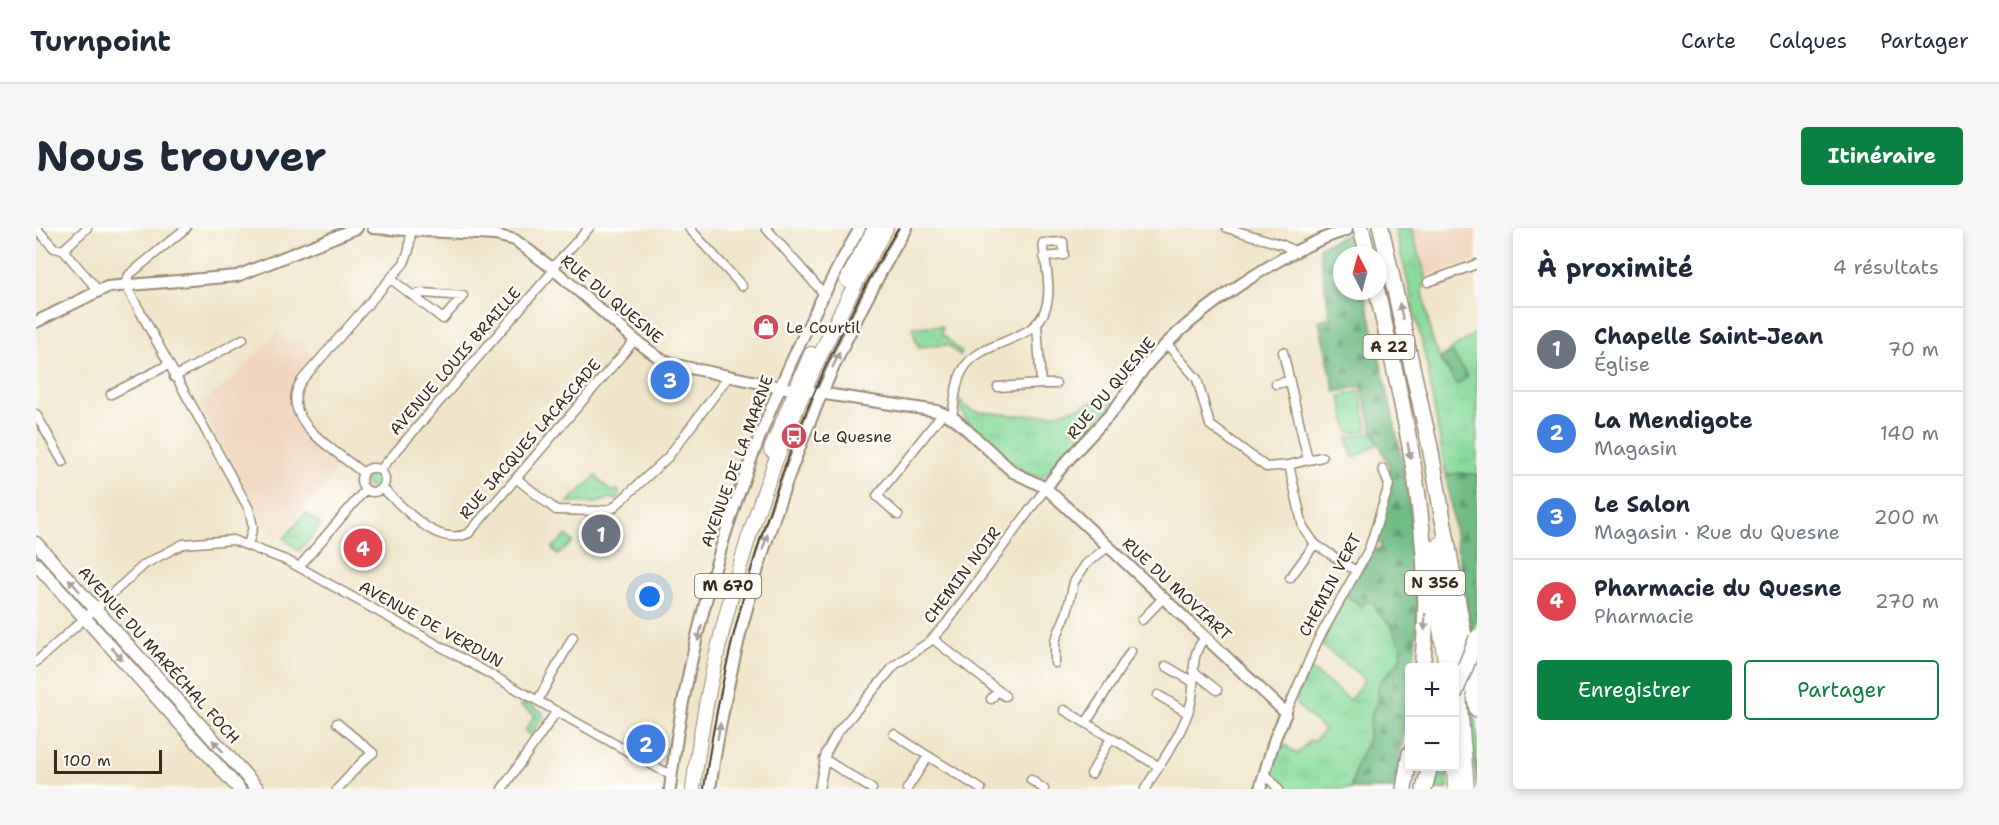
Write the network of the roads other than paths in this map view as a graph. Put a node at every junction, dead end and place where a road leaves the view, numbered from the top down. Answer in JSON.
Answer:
{"nodes":[{"id":1,"x":36,"y":228,"type":"edge"},
{"id":2,"x":87,"y":228,"type":"edge"},
{"id":3,"x":186,"y":228,"type":"edge"},
{"id":4,"x":357,"y":228,"type":"edge"},
{"id":5,"x":373,"y":228,"type":"edge"},
{"id":6,"x":589,"y":228,"type":"edge"},
{"id":7,"x":689,"y":228,"type":"edge"},
{"id":8,"x":766,"y":228,"type":"edge"},
{"id":9,"x":860,"y":228,"type":"edge"},
{"id":10,"x":875,"y":228,"type":"edge"},
{"id":11,"x":886,"y":228,"type":"edge"},
{"id":12,"x":906,"y":228,"type":"edge"},
{"id":13,"x":1227,"y":228,"type":"edge"},
{"id":14,"x":1381,"y":228,"type":"edge"},
{"id":15,"x":414,"y":229,"type":"edge"},
{"id":16,"x":1354,"y":229,"type":"edge"},
{"id":17,"x":1363,"y":246,"type":"edge"},
{"id":18,"x":63,"y":250,"type":"junction"},
{"id":19,"x":1296,"y":252,"type":"junction"},
{"id":20,"x":1044,"y":257,"type":"dead end"},
{"id":21,"x":1477,"y":264,"type":"edge"},
{"id":22,"x":553,"y":269,"type":"junction"},
{"id":23,"x":391,"y":279,"type":"junction"},
{"id":24,"x":1428,"y":282,"type":"dead end"},
{"id":25,"x":125,"y":284,"type":"junction"},
{"id":26,"x":742,"y":286,"type":"dead end"},
{"id":27,"x":98,"y":290,"type":"junction"},
{"id":28,"x":824,"y":294,"type":"junction"},
{"id":29,"x":414,"y":295,"type":"junction"},
{"id":30,"x":1379,"y":300,"type":"edge"},
{"id":31,"x":36,"y":322,"type":"edge"},
{"id":32,"x":1037,"y":324,"type":"junction"},
{"id":33,"x":243,"y":339,"type":"dead end"},
{"id":34,"x":635,"y":340,"type":"junction"},
{"id":35,"x":1167,"y":344,"type":"junction"},
{"id":36,"x":1283,"y":352,"type":"dead end"},
{"id":37,"x":168,"y":365,"type":"junction"},
{"id":38,"x":729,"y":376,"type":"junction"},
{"id":39,"x":174,"y":377,"type":"junction"},
{"id":40,"x":1289,"y":381,"type":"junction"},
{"id":41,"x":1041,"y":384,"type":"junction"},
{"id":42,"x":1056,"y":384,"type":"dead end"},
{"id":43,"x":1276,"y":384,"type":"dead end"},
{"id":44,"x":780,"y":387,"type":"junction"},
{"id":45,"x":998,"y":387,"type":"dead end"},
{"id":46,"x":800,"y":389,"type":"junction"},
{"id":47,"x":1416,"y":389,"type":"junction"},
{"id":48,"x":822,"y":392,"type":"junction"},
{"id":49,"x":111,"y":394,"type":"dead end"},
{"id":50,"x":36,"y":414,"type":"edge"},
{"id":51,"x":947,"y":415,"type":"junction"},
{"id":52,"x":1322,"y":458,"type":"dead end"},
{"id":53,"x":1308,"y":460,"type":"junction"},
{"id":54,"x":63,"y":462,"type":"dead end"},
{"id":55,"x":1289,"y":465,"type":"junction"},
{"id":56,"x":1383,"y":469,"type":"dead end"},
{"id":57,"x":380,"y":470,"type":"junction"},
{"id":58,"x":363,"y":473,"type":"junction"},
{"id":59,"x":517,"y":478,"type":"junction"},
{"id":60,"x":382,"y":488,"type":"junction"},
{"id":61,"x":1046,"y":488,"type":"junction"},
{"id":62,"x":365,"y":490,"type":"junction"},
{"id":63,"x":1418,"y":500,"type":"junction"},
{"id":64,"x":898,"y":515,"type":"dead end"},
{"id":65,"x":36,"y":543,"type":"edge"},
{"id":66,"x":1315,"y":544,"type":"junction"},
{"id":67,"x":248,"y":545,"type":"junction"},
{"id":68,"x":1109,"y":546,"type":"junction"},
{"id":69,"x":36,"y":564,"type":"edge"},
{"id":70,"x":299,"y":567,"type":"junction"},
{"id":71,"x":1356,"y":571,"type":"junction"},
{"id":72,"x":1290,"y":578,"type":"dead end"},
{"id":73,"x":1164,"y":597,"type":"junction"},
{"id":74,"x":96,"y":609,"type":"junction"},
{"id":75,"x":85,"y":618,"type":"junction"},
{"id":76,"x":1142,"y":620,"type":"dead end"},
{"id":77,"x":573,"y":637,"type":"dead end"},
{"id":78,"x":1206,"y":637,"type":"junction"},
{"id":79,"x":1477,"y":638,"type":"edge"},
{"id":80,"x":933,"y":639,"type":"junction"},
{"id":81,"x":1131,"y":651,"type":"dead end"},
{"id":82,"x":36,"y":662,"type":"edge"},
{"id":83,"x":1055,"y":663,"type":"dead end"},
{"id":84,"x":1422,"y":663,"type":"edge"},
{"id":85,"x":1445,"y":663,"type":"edge"},
{"id":86,"x":1166,"y":666,"type":"dead end"},
{"id":87,"x":1193,"y":671,"type":"junction"},
{"id":88,"x":1193,"y":682,"type":"junction"},
{"id":89,"x":1459,"y":685,"type":"edge"},
{"id":90,"x":1217,"y":690,"type":"dead end"},
{"id":91,"x":1158,"y":695,"type":"dead end"},
{"id":92,"x":991,"y":699,"type":"dead end"},
{"id":93,"x":538,"y":700,"type":"junction"},
{"id":94,"x":1477,"y":709,"type":"edge"},
{"id":95,"x":1065,"y":710,"type":"dead end"},
{"id":96,"x":556,"y":711,"type":"junction"},
{"id":97,"x":1188,"y":713,"type":"junction"},
{"id":98,"x":1286,"y":713,"type":"junction"},
{"id":99,"x":337,"y":723,"type":"dead end"},
{"id":100,"x":1086,"y":723,"type":"junction"},
{"id":101,"x":894,"y":734,"type":"dead end"},
{"id":102,"x":1111,"y":738,"type":"junction"},
{"id":103,"x":928,"y":756,"type":"junction"},
{"id":104,"x":824,"y":759,"type":"junction"},
{"id":105,"x":1158,"y":766,"type":"junction"},
{"id":106,"x":1407,"y":771,"type":"edge"},
{"id":107,"x":1430,"y":771,"type":"edge"},
{"id":108,"x":1431,"y":771,"type":"edge"},
{"id":109,"x":1454,"y":771,"type":"edge"},
{"id":110,"x":1265,"y":772,"type":"junction"},
{"id":111,"x":1091,"y":774,"type":"dead end"},
{"id":112,"x":672,"y":776,"type":"junction"},
{"id":113,"x":1031,"y":780,"type":"dead end"},
{"id":114,"x":239,"y":789,"type":"edge"},
{"id":115,"x":258,"y":789,"type":"edge"},
{"id":116,"x":337,"y":789,"type":"edge"},
{"id":117,"x":502,"y":789,"type":"edge"},
{"id":118,"x":670,"y":789,"type":"edge"},
{"id":119,"x":686,"y":789,"type":"edge"},
{"id":120,"x":693,"y":789,"type":"edge"},
{"id":121,"x":710,"y":789,"type":"edge"},
{"id":122,"x":819,"y":789,"type":"edge"},
{"id":123,"x":872,"y":789,"type":"edge"},
{"id":124,"x":907,"y":789,"type":"edge"},
{"id":125,"x":981,"y":789,"type":"edge"},
{"id":126,"x":1044,"y":789,"type":"edge"},
{"id":127,"x":1145,"y":789,"type":"edge"},
{"id":128,"x":1260,"y":789,"type":"edge"},
{"id":129,"x":1278,"y":789,"type":"edge"},
{"id":130,"x":1404,"y":789,"type":"edge"},
{"id":131,"x":1424,"y":789,"type":"edge"},
{"id":132,"x":1429,"y":789,"type":"edge"},
{"id":133,"x":1455,"y":789,"type":"edge"},
{"id":134,"x":1467,"y":789,"type":"edge"}],
"edges":[{"from":1,"to":18,"type":"street"},
{"from":2,"to":18,"type":"street"},
{"from":3,"to":25,"type":"street"},
{"from":4,"to":25,"type":"street"},
{"from":5,"to":15,"type":"street","name":"RUE DU QUESNE"},
{"from":6,"to":22,"type":"street","name":"AVENUE LOUIS BRAILLE"},
{"from":7,"to":26,"type":"street"},
{"from":8,"to":28,"type":"street"},
{"from":9,"to":28,"type":"street","name":"AVENUE DE LA MARNE"},
{"from":10,"to":46,"type":"main road","name":"AVENUE DE LA MARNE","number":"M 670"},
{"from":11,"to":46,"type":"main road","name":"AVENUE DE LA MARNE","number":"M 670"},
{"from":48,"to":12,"type":"street","one_way":true},
{"from":13,"to":19,"type":"street"},
{"from":47,"to":14,"type":"highway","number":"A 22","one_way":true},
{"from":15,"to":22,"type":"street","name":"RUE DU QUESNE"},
{"from":15,"to":23,"type":"street"},
{"from":16,"to":17,"type":"highway"},
{"from":16,"to":19,"type":"street","name":"RUE DU QUESNE"},
{"from":18,"to":27,"type":"street"},
{"from":19,"to":35,"type":"street","name":"RUE DU QUESNE"},
{"from":20,"to":32,"type":"street"},
{"from":21,"to":24,"type":"street"},
{"from":22,"to":34,"type":"street","name":"RUE DU QUESNE"},
{"from":22,"to":57,"type":"street","name":"AVENUE LOUIS BRAILLE"},
{"from":23,"to":29,"type":"street"},
{"from":23,"to":58,"type":"street"},
{"from":25,"to":27,"type":"street"},
{"from":25,"to":37,"type":"street"},
{"from":27,"to":31,"type":"street"},
{"from":28,"to":44,"type":"street","name":"AVENUE DE LA MARNE"},
{"from":29,"to":29,"type":"street"},
{"from":30,"to":63,"type":"highway","number":"A 22","one_way":true},
{"from":32,"to":41,"type":"street"},
{"from":32,"to":51,"type":"street"},
{"from":33,"to":39,"type":"street"},
{"from":34,"to":38,"type":"street","name":"RUE DU QUESNE"},
{"from":34,"to":59,"type":"street","name":"RUE JACQUES LACASCADE"},
{"from":35,"to":55,"type":"street"},
{"from":35,"to":61,"type":"street","name":"RUE DU QUESNE"},
{"from":36,"to":40,"type":"street"},
{"from":37,"to":39,"type":"street"},
{"from":37,"to":49,"type":"street"},
{"from":38,"to":44,"type":"street","name":"RUE DU QUESNE"},
{"from":38,"to":59,"type":"street"},
{"from":39,"to":67,"type":"street"},
{"from":40,"to":43,"type":"street"},
{"from":40,"to":53,"type":"street"},
{"from":41,"to":42,"type":"street"},
{"from":41,"to":45,"type":"street"},
{"from":44,"to":46,"type":"street","name":"RUE DU QUESNE"},
{"from":44,"to":112,"type":"street","name":"AVENUE DE LA MARNE","one_way":true},
{"from":46,"to":48,"type":"street","name":"RUE DU QUESNE"},
{"from":46,"to":119,"type":"main road","name":"AVENUE DE LA MARNE","number":"M 670"},
{"from":46,"to":120,"type":"main road","name":"AVENUE DE LA MARNE","number":"M 670"},
{"from":47,"to":94,"type":"highway","number":"A 22"},
{"from":47,"to":134,"type":"main road","number":"N 356"},
{"from":48,"to":51,"type":"street","name":"RUE DU QUESNE"},
{"from":121,"to":48,"type":"street","one_way":true},
{"from":50,"to":54,"type":"street"},
{"from":51,"to":61,"type":"street"},
{"from":51,"to":64,"type":"street"},
{"from":52,"to":53,"type":"street"},
{"from":53,"to":55,"type":"street"},
{"from":55,"to":66,"type":"street"},
{"from":56,"to":71,"type":"street","name":"CHEMIN VERT"},
{"from":57,"to":58,"type":"street"},
{"from":57,"to":60,"type":"street"},
{"from":58,"to":62,"type":"street"},
{"from":59,"to":60,"type":"street","name":"RUE JACQUES LACASCADE"},
{"from":60,"to":62,"type":"street"},
{"from":61,"to":68,"type":"street","name":"RUE DU MOVIART"},
{"from":61,"to":80,"type":"street","name":"CHEMIN NOIR"},
{"from":62,"to":70,"type":"street"},
{"from":63,"to":84,"type":"highway","number":"A 22","one_way":true},
{"from":63,"to":85,"type":"main road","number":"N 356"},
{"from":74,"to":65,"type":"main road","name":"AVENUE DU MARÉCHAL FOCH","one_way":true},
{"from":66,"to":71,"type":"street"},
{"from":66,"to":72,"type":"street"},
{"from":67,"to":70,"type":"street","name":"AVENUE DE VERDUN"},
{"from":67,"to":74,"type":"street","name":"AVENUE DE VERDUN"},
{"from":68,"to":73,"type":"street","name":"RUE DU MOVIART"},
{"from":68,"to":83,"type":"street"},
{"from":69,"to":75,"type":"main road","name":"AVENUE DU MARÉCHAL FOCH"},
{"from":70,"to":93,"type":"street","name":"AVENUE DE VERDUN"},
{"from":71,"to":98,"type":"street","name":"CHEMIN VERT"},
{"from":73,"to":76,"type":"street"},
{"from":73,"to":78,"type":"street","name":"RUE DU MOVIART"},
{"from":74,"to":75,"type":"street","name":"AVENUE DE VERDUN"},
{"from":115,"to":74,"type":"main road","name":"AVENUE DU MARÉCHAL FOCH","one_way":true},
{"from":75,"to":82,"type":"street","name":"AVENUE DE VERDUN"},
{"from":75,"to":114,"type":"main road","name":"AVENUE DU MARÉCHAL FOCH","one_way":true},
{"from":77,"to":93,"type":"street"},
{"from":78,"to":87,"type":"street"},
{"from":78,"to":98,"type":"street","name":"RUE DU MOVIART"},
{"from":79,"to":89,"type":"highway","bridge":true},
{"from":80,"to":92,"type":"street"},
{"from":80,"to":104,"type":"street","name":"CHEMIN NOIR"},
{"from":81,"to":100,"type":"street"},
{"from":86,"to":88,"type":"street"},
{"from":87,"to":88,"type":"street"},
{"from":87,"to":90,"type":"street"},
{"from":88,"to":97,"type":"street"},
{"from":91,"to":97,"type":"street"},
{"from":93,"to":96,"type":"street","name":"AVENUE DE VERDUN"},
{"from":95,"to":100,"type":"street"},
{"from":96,"to":112,"type":"street","name":"AVENUE DE VERDUN"},
{"from":96,"to":117,"type":"street"},
{"from":97,"to":105,"type":"street"},
{"from":98,"to":110,"type":"street"},
{"from":99,"to":116,"type":"street"},
{"from":100,"to":102,"type":"street"},
{"from":101,"to":103,"type":"street"},
{"from":102,"to":105,"type":"street"},
{"from":102,"to":111,"type":"street"},
{"from":103,"to":124,"type":"street"},
{"from":103,"to":125,"type":"street"},
{"from":104,"to":122,"type":"street","name":"CHEMIN NOIR"},
{"from":104,"to":123,"type":"street"},
{"from":105,"to":127,"type":"street"},
{"from":106,"to":130,"type":"highway"},
{"from":107,"to":131,"type":"highway"},
{"from":108,"to":132,"type":"main road"},
{"from":109,"to":133,"type":"main road"},
{"from":110,"to":128,"type":"street"},
{"from":110,"to":129,"type":"street"},
{"from":112,"to":118,"type":"street","name":"AVENUE DE LA MARNE"},
{"from":113,"to":126,"type":"street"}]}
